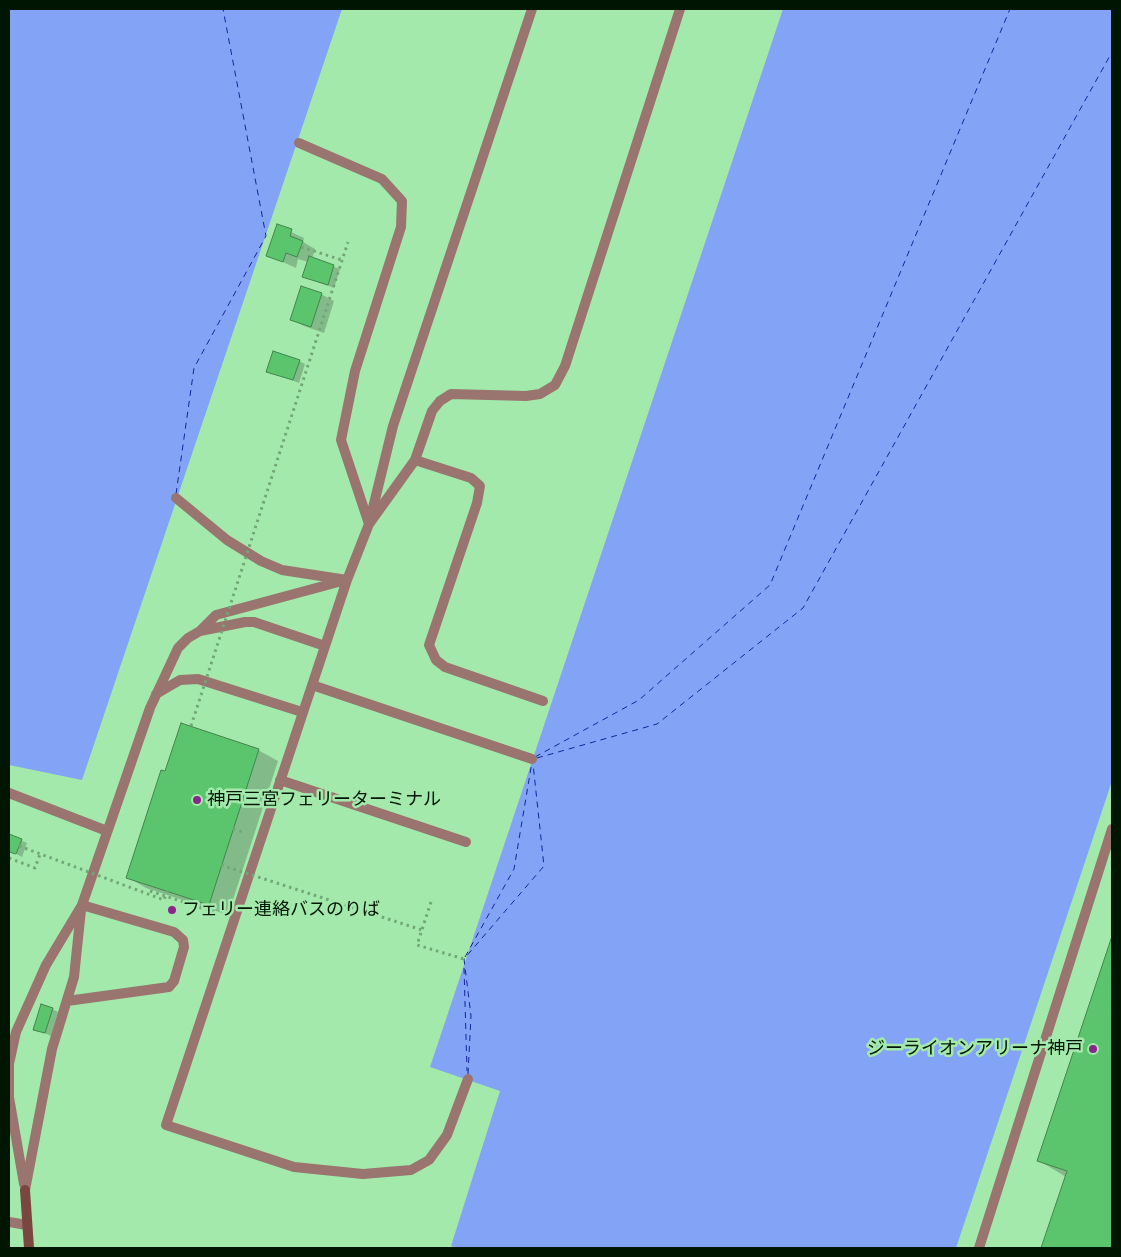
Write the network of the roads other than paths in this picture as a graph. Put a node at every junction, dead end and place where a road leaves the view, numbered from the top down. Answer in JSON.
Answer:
{"nodes":[{"id":1,"x":532,"y":9,"type":"edge"},
{"id":2,"x":680,"y":9,"type":"edge"},
{"id":3,"x":298,"y":142,"type":"dead end"},
{"id":4,"x":415,"y":460,"type":"junction"},
{"id":5,"x":176,"y":498,"type":"dead end"},
{"id":6,"x":369,"y":524,"type":"junction"},
{"id":7,"x":346,"y":580,"type":"junction"},
{"id":8,"x":200,"y":631,"type":"junction"},
{"id":9,"x":325,"y":646,"type":"junction"},
{"id":10,"x":312,"y":685,"type":"junction"},
{"id":11,"x":156,"y":694,"type":"junction"},
{"id":12,"x":544,"y":701,"type":"dead end"},
{"id":13,"x":302,"y":712,"type":"junction"},
{"id":14,"x":532,"y":759,"type":"dead end"},
{"id":15,"x":280,"y":780,"type":"junction"},
{"id":16,"x":9,"y":793,"type":"edge"},
{"id":17,"x":1112,"y":828,"type":"edge"},
{"id":18,"x":107,"y":831,"type":"junction"},
{"id":19,"x":466,"y":842,"type":"dead end"},
{"id":20,"x":82,"y":905,"type":"junction"},
{"id":21,"x":67,"y":1001,"type":"junction"},
{"id":22,"x":468,"y":1079,"type":"dead end"},
{"id":23,"x":9,"y":1096,"type":"edge"},
{"id":24,"x":25,"y":1190,"type":"junction"},
{"id":25,"x":9,"y":1222,"type":"edge"},
{"id":26,"x":27,"y":1225,"type":"junction"},
{"id":27,"x":29,"y":1248,"type":"edge"},
{"id":28,"x":979,"y":1248,"type":"edge"}],
"edges":[{"from":1,"to":6,"type":"lane"},
{"from":2,"to":4,"type":"lane"},
{"from":3,"to":6,"type":"lane"},
{"from":4,"to":6,"type":"lane"},
{"from":4,"to":12,"type":"lane"},
{"from":5,"to":7,"type":"lane"},
{"from":6,"to":7,"type":"lane"},
{"from":7,"to":8,"type":"lane"},
{"from":7,"to":9,"type":"lane"},
{"from":8,"to":9,"type":"lane"},
{"from":8,"to":11,"type":"lane"},
{"from":9,"to":10,"type":"lane"},
{"from":10,"to":13,"type":"lane"},
{"from":10,"to":14,"type":"lane"},
{"from":11,"to":13,"type":"lane"},
{"from":11,"to":18,"type":"lane"},
{"from":13,"to":15,"type":"lane"},
{"from":15,"to":19,"type":"lane"},
{"from":15,"to":22,"type":"lane"},
{"from":16,"to":18,"type":"lane"},
{"from":17,"to":28,"type":"lane"},
{"from":18,"to":20,"type":"lane"},
{"from":20,"to":21,"type":"lane"},
{"from":20,"to":21,"type":"lane"},
{"from":20,"to":23,"type":"lane"},
{"from":21,"to":24,"type":"lane"},
{"from":23,"to":24,"type":"lane"},
{"from":24,"to":26,"type":"street"},
{"from":25,"to":26,"type":"lane"},
{"from":26,"to":27,"type":"street"}]}
